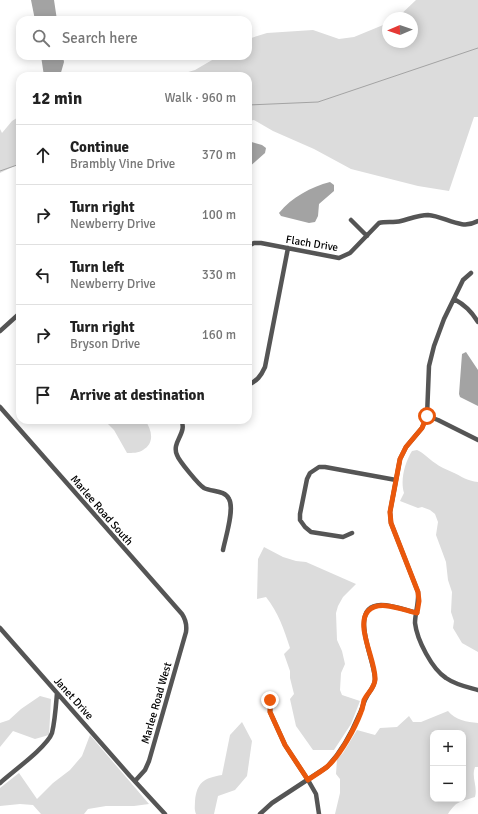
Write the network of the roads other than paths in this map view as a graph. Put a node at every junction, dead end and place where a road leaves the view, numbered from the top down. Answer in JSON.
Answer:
{"nodes":[{"id":1,"x":350,"y":220,"type":"dead end"},
{"id":2,"x":478,"y":221,"type":"edge"},
{"id":3,"x":367,"y":236,"type":"junction"},
{"id":4,"x":252,"y":244,"type":"edge"},
{"id":5,"x":288,"y":248,"type":"junction"},
{"id":6,"x":471,"y":274,"type":"dead end"},
{"id":7,"x":454,"y":299,"type":"junction"},
{"id":8,"x":16,"y":317,"type":"edge"},
{"id":9,"x":478,"y":322,"type":"edge"},
{"id":10,"x":0,"y":332,"type":"edge"},
{"id":11,"x":252,"y":383,"type":"edge"},
{"id":12,"x":0,"y":407,"type":"edge"},
{"id":13,"x":427,"y":416,"type":"junction"},
{"id":14,"x":182,"y":424,"type":"edge"},
{"id":15,"x":478,"y":440,"type":"edge"},
{"id":16,"x":396,"y":480,"type":"junction"},
{"id":17,"x":352,"y":533,"type":"dead end"},
{"id":18,"x":223,"y":550,"type":"dead end"},
{"id":19,"x":417,"y":613,"type":"junction"},
{"id":20,"x":186,"y":626,"type":"joint"},
{"id":21,"x":0,"y":628,"type":"edge"},
{"id":22,"x":478,"y":690,"type":"edge"},
{"id":23,"x":57,"y":692,"type":"junction"},
{"id":24,"x":270,"y":700,"type":"dead end"},
{"id":25,"x":308,"y":780,"type":"junction"},
{"id":26,"x":135,"y":781,"type":"junction"},
{"id":27,"x":0,"y":783,"type":"edge"},
{"id":28,"x":165,"y":814,"type":"edge"},
{"id":29,"x":260,"y":814,"type":"edge"},
{"id":30,"x":320,"y":814,"type":"edge"}],
"edges":[{"from":1,"to":3,"type":"street"},
{"from":2,"to":3,"type":"street","name":"Flach Drive"},
{"from":3,"to":5,"type":"street","name":"Flach Drive"},
{"from":4,"to":5,"type":"street","name":"Flach Drive"},
{"from":5,"to":11,"type":"street"},
{"from":6,"to":7,"type":"street"},
{"from":7,"to":9,"type":"street"},
{"from":7,"to":13,"type":"street"},
{"from":8,"to":10,"type":"street"},
{"from":12,"to":20,"type":"street","name":"Marlee Road South"},
{"from":13,"to":15,"type":"street"},
{"from":13,"to":16,"type":"street"},
{"from":14,"to":18,"type":"street"},
{"from":16,"to":17,"type":"street"},
{"from":16,"to":19,"type":"street"},
{"from":19,"to":22,"type":"street"},
{"from":19,"to":25,"type":"street"},
{"from":20,"to":26,"type":"street","name":"Marlee Road West"},
{"from":21,"to":23,"type":"street","name":"Janet Drive"},
{"from":23,"to":26,"type":"street","name":"Janet Drive"},
{"from":23,"to":27,"type":"street"},
{"from":24,"to":25,"type":"street"},
{"from":25,"to":29,"type":"street"},
{"from":25,"to":30,"type":"street"},
{"from":26,"to":28,"type":"street","name":"Janet Drive"}]}
